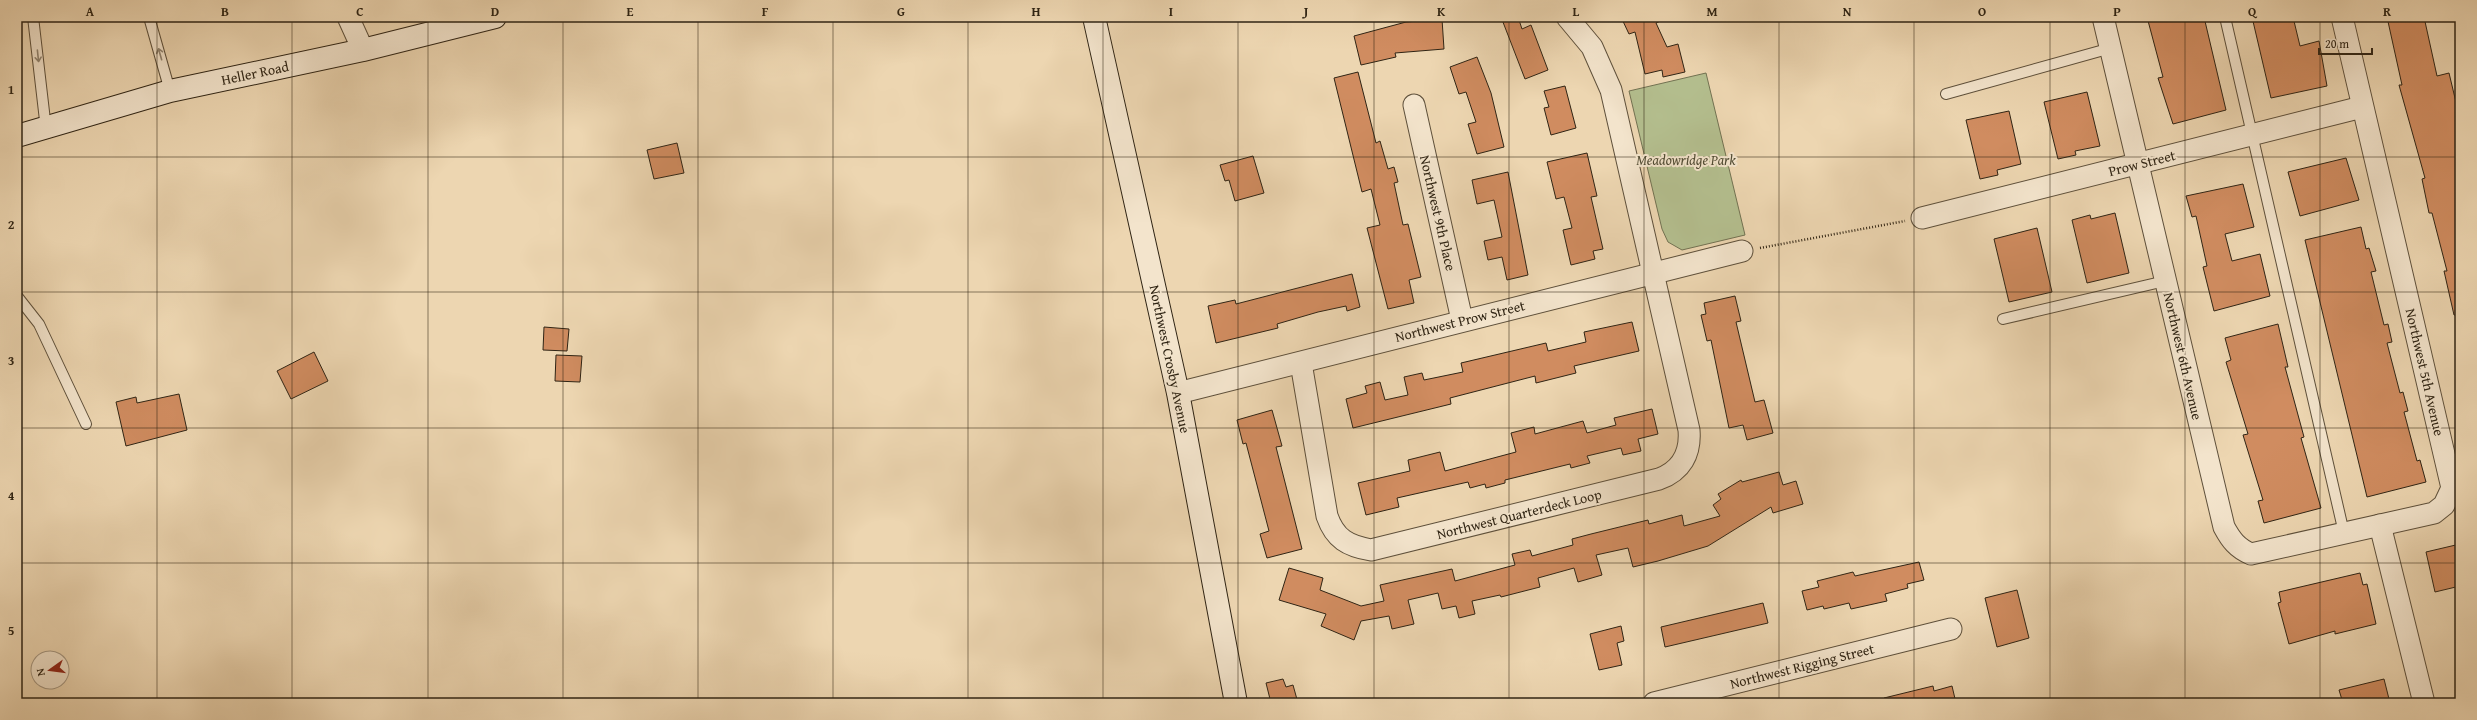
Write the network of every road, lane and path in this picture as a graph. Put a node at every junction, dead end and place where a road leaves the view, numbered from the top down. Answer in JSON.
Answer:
{"nodes":[{"id":1,"x":33,"y":17,"type":"edge"},
{"id":2,"x":149,"y":17,"type":"edge"},
{"id":3,"x":348,"y":17,"type":"edge"},
{"id":4,"x":362,"y":17,"type":"edge"},
{"id":5,"x":495,"y":17,"type":"edge"},
{"id":6,"x":1094,"y":17,"type":"edge"},
{"id":7,"x":1567,"y":17,"type":"edge"},
{"id":8,"x":2103,"y":17,"type":"edge"},
{"id":9,"x":2225,"y":17,"type":"edge"},
{"id":10,"x":2342,"y":17,"type":"edge"},
{"id":11,"x":2110,"y":48,"type":"junction"},
{"id":12,"x":363,"y":50,"type":"junction"},
{"id":13,"x":170,"y":91,"type":"junction"},
{"id":14,"x":1946,"y":94,"type":"dead end"},
{"id":15,"x":1414,"y":106,"type":"dead end"},
{"id":16,"x":2362,"y":107,"type":"junction"},
{"id":17,"x":46,"y":128,"type":"junction"},
{"id":18,"x":2252,"y":135,"type":"junction"},
{"id":19,"x":17,"y":136,"type":"edge"},
{"id":20,"x":2138,"y":164,"type":"junction"},
{"id":21,"x":1922,"y":218,"type":"joint"},
{"id":22,"x":1742,"y":251,"type":"joint"},
{"id":23,"x":1653,"y":274,"type":"junction"},
{"id":24,"x":2166,"y":281,"type":"junction"},
{"id":25,"x":17,"y":296,"type":"edge"},
{"id":26,"x":2003,"y":319,"type":"dead end"},
{"id":27,"x":1462,"y":320,"type":"junction"},
{"id":28,"x":1301,"y":363,"type":"junction"},
{"id":29,"x":1178,"y":393,"type":"junction"},
{"id":30,"x":86,"y":424,"type":"dead end"},
{"id":31,"x":2380,"y":525,"type":"junction"},
{"id":32,"x":2344,"y":533,"type":"junction"},
{"id":33,"x":1951,"y":629,"type":"dead end"},
{"id":34,"x":1236,"y":703,"type":"edge"},
{"id":35,"x":1654,"y":703,"type":"edge"},
{"id":36,"x":2424,"y":703,"type":"edge"}],
"edges":[{"from":1,"to":17,"type":"lane","one_way":true},
{"from":13,"to":2,"type":"lane","one_way":true},
{"from":3,"to":12,"type":"street"},
{"from":4,"to":12,"type":"street"},
{"from":5,"to":12,"type":"street","name":"Heller Road"},
{"from":6,"to":29,"type":"street","name":"Northwest Crosby Avenue"},
{"from":7,"to":23,"type":"street","name":"Northwest Quarterdeck Loop"},
{"from":8,"to":11,"type":"street","name":"Northwest 6th Avenue"},
{"from":9,"to":18,"type":"lane"},
{"from":10,"to":16,"type":"street","name":"Northwest 5th Avenue"},
{"from":11,"to":14,"type":"lane"},
{"from":11,"to":20,"type":"street","name":"Northwest 6th Avenue"},
{"from":12,"to":13,"type":"street","name":"Heller Road"},
{"from":13,"to":17,"type":"street","name":"Heller Road"},
{"from":15,"to":27,"type":"street","name":"Northwest 9th Place"},
{"from":16,"to":18,"type":"street","name":"Prow Street"},
{"from":16,"to":31,"type":"street","name":"Northwest 5th Avenue"},
{"from":17,"to":19,"type":"street","name":"Heller Road"},
{"from":18,"to":20,"type":"street","name":"Prow Street"},
{"from":18,"to":32,"type":"lane"},
{"from":20,"to":21,"type":"street","name":"Prow Street"},
{"from":20,"to":24,"type":"street","name":"Northwest 6th Avenue"},
{"from":21,"to":22,"type":"path"},
{"from":22,"to":23,"type":"street","name":"Northwest Prow Street"},
{"from":23,"to":27,"type":"street","name":"Northwest Prow Street"},
{"from":23,"to":28,"type":"street","name":"Northwest Quarterdeck Loop"},
{"from":24,"to":26,"type":"lane"},
{"from":24,"to":32,"type":"street","name":"Northwest 6th Avenue"},
{"from":25,"to":30,"type":"lane"},
{"from":27,"to":28,"type":"street","name":"Northwest Prow Street"},
{"from":28,"to":29,"type":"street","name":"Northwest Prow Street"},
{"from":29,"to":34,"type":"street","name":"Northwest Crosby Avenue"},
{"from":31,"to":32,"type":"street","name":"Northwest 6th Avenue"},
{"from":31,"to":36,"type":"street"},
{"from":33,"to":35,"type":"street","name":"Northwest Rigging Street"}]}
